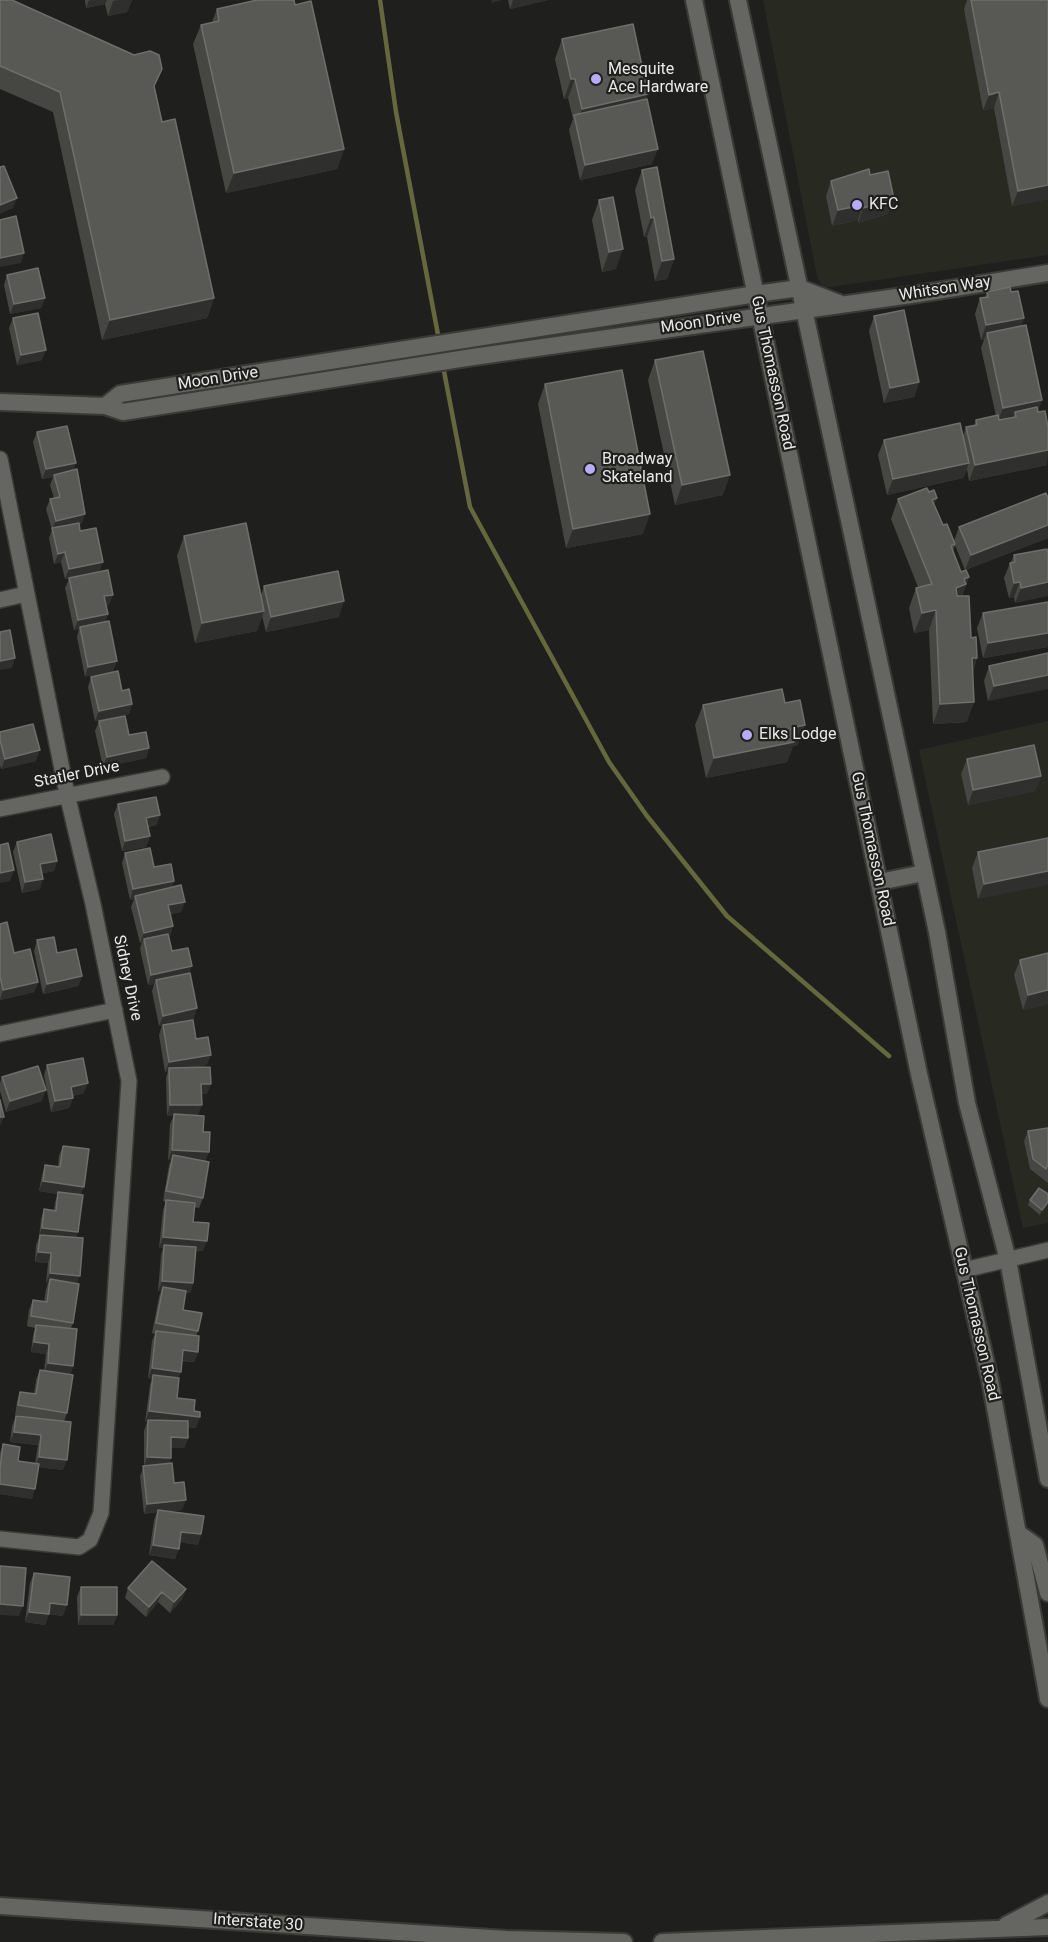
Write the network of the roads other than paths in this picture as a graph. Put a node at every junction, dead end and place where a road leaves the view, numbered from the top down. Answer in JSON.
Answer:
{"nodes":[{"id":1,"x":694,"y":0,"type":"edge"},
{"id":2,"x":738,"y":0,"type":"edge"},
{"id":3,"x":1048,"y":273,"type":"edge"},
{"id":4,"x":800,"y":288,"type":"junction"},
{"id":5,"x":756,"y":294,"type":"junction"},
{"id":6,"x":841,"y":304,"type":"junction"},
{"id":7,"x":804,"y":309,"type":"junction"},
{"id":8,"x":760,"y":315,"type":"junction"},
{"id":9,"x":0,"y":402,"type":"edge"},
{"id":10,"x":105,"y":406,"type":"junction"},
{"id":11,"x":0,"y":459,"type":"edge"},
{"id":12,"x":26,"y":594,"type":"junction"},
{"id":13,"x":0,"y":600,"type":"edge"},
{"id":14,"x":162,"y":777,"type":"dead end"},
{"id":15,"x":67,"y":795,"type":"junction"},
{"id":16,"x":0,"y":809,"type":"edge"},
{"id":17,"x":924,"y":873,"type":"junction"},
{"id":18,"x":879,"y":882,"type":"junction"},
{"id":19,"x":115,"y":1010,"type":"junction"},
{"id":20,"x":0,"y":1034,"type":"edge"},
{"id":21,"x":1048,"y":1250,"type":"edge"},
{"id":22,"x":1008,"y":1260,"type":"junction"},
{"id":23,"x":964,"y":1270,"type":"junction"},
{"id":24,"x":1048,"y":1479,"type":"edge"},
{"id":25,"x":1018,"y":1533,"type":"junction"},
{"id":26,"x":0,"y":1539,"type":"edge"},
{"id":27,"x":1048,"y":1593,"type":"edge"},
{"id":28,"x":1048,"y":1699,"type":"edge"},
{"id":29,"x":1048,"y":1903,"type":"edge"},
{"id":30,"x":0,"y":1906,"type":"edge"},
{"id":31,"x":1048,"y":1927,"type":"edge"},
{"id":32,"x":997,"y":1929,"type":"junction"},
{"id":33,"x":1015,"y":1929,"type":"junction"},
{"id":34,"x":624,"y":1942,"type":"edge"},
{"id":35,"x":662,"y":1942,"type":"edge"},
{"id":36,"x":1041,"y":1942,"type":"edge"}],
"edges":[{"from":1,"to":5,"type":"main road","name":"Gus Thomasson Road"},
{"from":2,"to":4,"type":"main road"},
{"from":3,"to":6,"type":"main road","name":"Whitson Way"},
{"from":4,"to":5,"type":"main road","name":"Moon Drive"},
{"from":4,"to":6,"type":"main road","name":"Moon Drive"},
{"from":4,"to":7,"type":"main road"},
{"from":5,"to":8,"type":"main road","name":"Gus Thomasson Road"},
{"from":5,"to":10,"type":"main road","name":"Moon Drive"},
{"from":6,"to":7,"type":"main road","name":"Moon Drive"},
{"from":7,"to":8,"type":"main road","name":"Moon Drive"},
{"from":7,"to":17,"type":"main road"},
{"from":8,"to":10,"type":"main road","name":"Moon Drive"},
{"from":8,"to":18,"type":"main road","name":"Gus Thomasson Road"},
{"from":9,"to":10,"type":"main road","name":"Moon Drive"},
{"from":11,"to":12,"type":"street","name":"Sidney Drive"},
{"from":12,"to":13,"type":"street"},
{"from":12,"to":15,"type":"street","name":"Sidney Drive"},
{"from":14,"to":15,"type":"street","name":"Statler Drive"},
{"from":15,"to":16,"type":"street","name":"Statler Drive"},
{"from":15,"to":19,"type":"street","name":"Sidney Drive"},
{"from":17,"to":18,"type":"main road"},
{"from":17,"to":22,"type":"main road"},
{"from":18,"to":23,"type":"main road","name":"Gus Thomasson Road"},
{"from":19,"to":20,"type":"street"},
{"from":19,"to":26,"type":"street","name":"Sidney Drive"},
{"from":21,"to":22,"type":"street"},
{"from":22,"to":23,"type":"street"},
{"from":22,"to":24,"type":"main road"},
{"from":23,"to":25,"type":"main road","name":"Gus Thomasson Road"},
{"from":25,"to":27,"type":"main road"},
{"from":25,"to":28,"type":"main road","name":"Gus Thomasson Road"},
{"from":29,"to":32,"type":"main road"},
{"from":30,"to":34,"type":"main road","name":"Interstate 30"},
{"from":31,"to":33,"type":"main road"},
{"from":32,"to":33,"type":"main road"},
{"from":32,"to":35,"type":"main road"},
{"from":33,"to":36,"type":"main road"}]}
